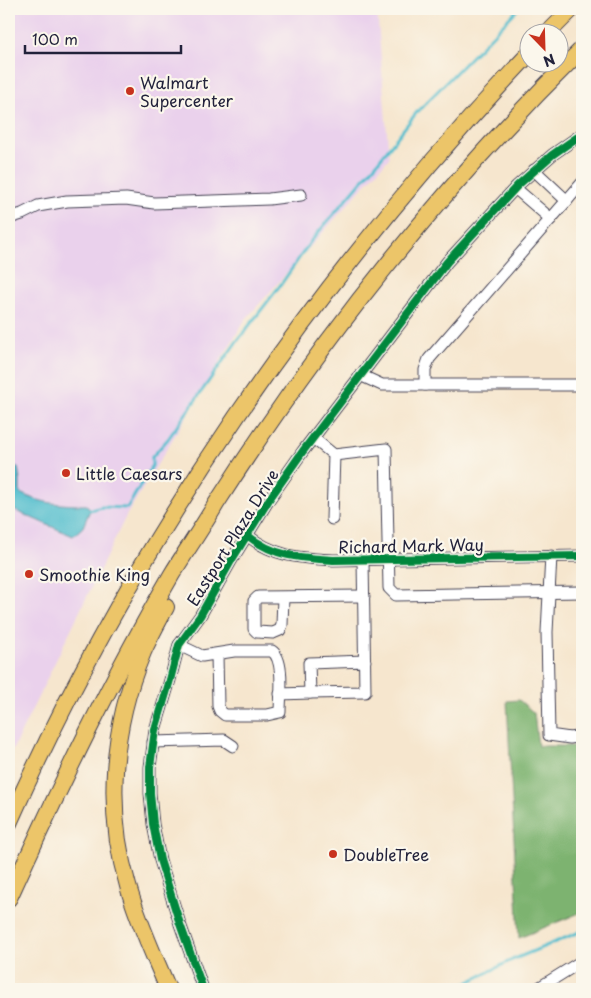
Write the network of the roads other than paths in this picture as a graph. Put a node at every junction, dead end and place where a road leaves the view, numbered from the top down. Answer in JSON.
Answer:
{"nodes":[{"id":1,"x":572,"y":9,"type":"edge"},
{"id":2,"x":559,"y":22,"type":"edge"},
{"id":3,"x":582,"y":49,"type":"edge"},
{"id":4,"x":582,"y":58,"type":"edge"},
{"id":5,"x":568,"y":63,"type":"edge"},
{"id":6,"x":518,"y":65,"type":"edge"},
{"id":7,"x":568,"y":65,"type":"edge"},
{"id":8,"x":559,"y":72,"type":"edge"},
{"id":9,"x":582,"y":134,"type":"edge"},
{"id":10,"x":534,"y":170,"type":"junction"},
{"id":11,"x":582,"y":183,"type":"edge"},
{"id":12,"x":515,"y":188,"type":"junction"},
{"id":13,"x":301,"y":195,"type":"dead end"},
{"id":14,"x":567,"y":201,"type":"junction"},
{"id":15,"x":9,"y":218,"type":"edge"},
{"id":16,"x":552,"y":219,"type":"junction"},
{"id":17,"x":360,"y":375,"type":"junction"},
{"id":18,"x":425,"y":385,"type":"junction"},
{"id":19,"x":582,"y":385,"type":"edge"},
{"id":20,"x":313,"y":438,"type":"junction"},
{"id":21,"x":334,"y":455,"type":"junction"},
{"id":22,"x":332,"y":519,"type":"dead end"},
{"id":23,"x":247,"y":535,"type":"junction"},
{"id":24,"x":551,"y":556,"type":"junction"},
{"id":25,"x":582,"y":556,"type":"edge"},
{"id":26,"x":363,"y":559,"type":"junction"},
{"id":27,"x":388,"y":559,"type":"junction"},
{"id":28,"x":172,"y":574,"type":"junction"},
{"id":29,"x":550,"y":592,"type":"junction"},
{"id":30,"x":582,"y":592,"type":"edge"},
{"id":31,"x":364,"y":596,"type":"junction"},
{"id":32,"x":283,"y":597,"type":"dead end"},
{"id":33,"x":179,"y":645,"type":"junction"},
{"id":34,"x":217,"y":654,"type":"junction"},
{"id":35,"x":365,"y":661,"type":"junction"},
{"id":36,"x":310,"y":693,"type":"junction"},
{"id":37,"x":280,"y":694,"type":"junction"},
{"id":38,"x":582,"y":736,"type":"edge"},
{"id":39,"x":153,"y":742,"type":"junction"},
{"id":40,"x":233,"y":746,"type":"dead end"},
{"id":41,"x":13,"y":809,"type":"edge"},
{"id":42,"x":9,"y":823,"type":"edge"},
{"id":43,"x":9,"y":898,"type":"edge"},
{"id":44,"x":582,"y":961,"type":"edge"},
{"id":45,"x":554,"y":986,"type":"edge"},
{"id":46,"x":168,"y":989,"type":"edge"},
{"id":47,"x":203,"y":989,"type":"edge"},
{"id":48,"x":537,"y":989,"type":"edge"}],
"edges":[{"from":1,"to":2,"type":"highway"},
{"from":3,"to":5,"type":"highway"},
{"from":4,"to":7,"type":"highway"},
{"from":6,"to":41,"type":"highway"},
{"from":8,"to":28,"type":"highway"},
{"from":9,"to":10,"type":"street","name":"Eastport Plaza Drive"},
{"from":10,"to":12,"type":"street","name":"Eastport Plaza Drive"},
{"from":10,"to":14,"type":"street"},
{"from":11,"to":14,"type":"street"},
{"from":12,"to":16,"type":"street"},
{"from":12,"to":17,"type":"street","name":"Eastport Plaza Drive"},
{"from":13,"to":15,"type":"street"},
{"from":14,"to":16,"type":"street"},
{"from":16,"to":18,"type":"street"},
{"from":17,"to":18,"type":"street"},
{"from":17,"to":20,"type":"street","name":"Eastport Plaza Drive"},
{"from":18,"to":19,"type":"street"},
{"from":20,"to":21,"type":"street"},
{"from":20,"to":23,"type":"street","name":"Eastport Plaza Drive"},
{"from":21,"to":22,"type":"street"},
{"from":21,"to":27,"type":"street"},
{"from":23,"to":26,"type":"street","name":"Richard Mark Way"},
{"from":23,"to":33,"type":"street","name":"Eastport Plaza Drive"},
{"from":24,"to":25,"type":"street","name":"Richard Mark Way"},
{"from":24,"to":27,"type":"street","name":"Richard Mark Way"},
{"from":24,"to":29,"type":"street"},
{"from":26,"to":27,"type":"street","name":"Richard Mark Way"},
{"from":26,"to":31,"type":"street"},
{"from":27,"to":29,"type":"street"},
{"from":28,"to":43,"type":"highway"},
{"from":28,"to":46,"type":"highway"},
{"from":29,"to":30,"type":"street"},
{"from":29,"to":38,"type":"street"},
{"from":31,"to":32,"type":"street"},
{"from":31,"to":35,"type":"street"},
{"from":33,"to":34,"type":"street"},
{"from":33,"to":39,"type":"street","name":"Eastport Plaza Drive"},
{"from":34,"to":37,"type":"street"},
{"from":34,"to":37,"type":"street"},
{"from":35,"to":36,"type":"street"},
{"from":35,"to":36,"type":"street"},
{"from":36,"to":37,"type":"street"},
{"from":39,"to":40,"type":"street"},
{"from":39,"to":47,"type":"street","name":"Eastport Plaza Drive"},
{"from":41,"to":42,"type":"highway"},
{"from":44,"to":45,"type":"street"},
{"from":45,"to":48,"type":"street"}]}
